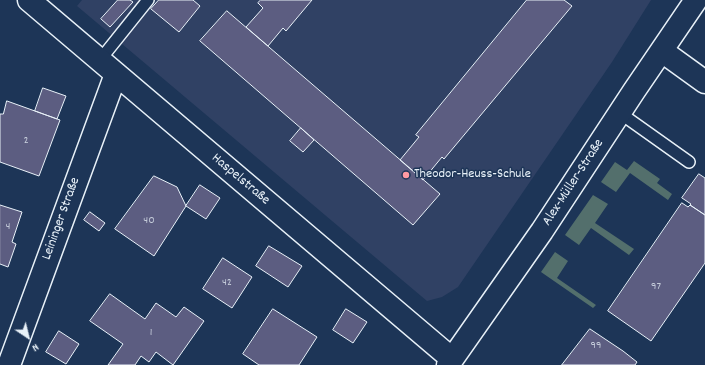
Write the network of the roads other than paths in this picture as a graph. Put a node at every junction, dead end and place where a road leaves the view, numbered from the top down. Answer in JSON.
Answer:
{"nodes":[{"id":1,"x":29,"y":0,"type":"edge"},
{"id":2,"x":148,"y":0,"type":"edge"},
{"id":3,"x":696,"y":0,"type":"edge"},
{"id":4,"x":662,"y":50,"type":"junction"},
{"id":5,"x":100,"y":60,"type":"junction"},
{"id":6,"x":116,"y":74,"type":"junction"},
{"id":7,"x":705,"y":82,"type":"edge"},
{"id":8,"x":620,"y":113,"type":"junction"},
{"id":9,"x":689,"y":162,"type":"dead end"},
{"id":10,"x":450,"y":362,"type":"edge"},
{"id":11,"x":9,"y":365,"type":"edge"}],
"edges":[{"from":1,"to":5,"type":"street","name":"Haspelstraße"},
{"from":2,"to":5,"type":"lane"},
{"from":3,"to":4,"type":"street","name":"Alex-Müller-Straße"},
{"from":4,"to":7,"type":"street"},
{"from":4,"to":8,"type":"street","name":"Alex-Müller-Straße"},
{"from":5,"to":6,"type":"street","name":"Haspelstraße"},
{"from":6,"to":10,"type":"street","name":"Haspelstraße"},
{"from":6,"to":11,"type":"street","name":"Leininger Straße"},
{"from":8,"to":9,"type":"lane"},
{"from":8,"to":10,"type":"street","name":"Alex-Müller-Straße"}]}
